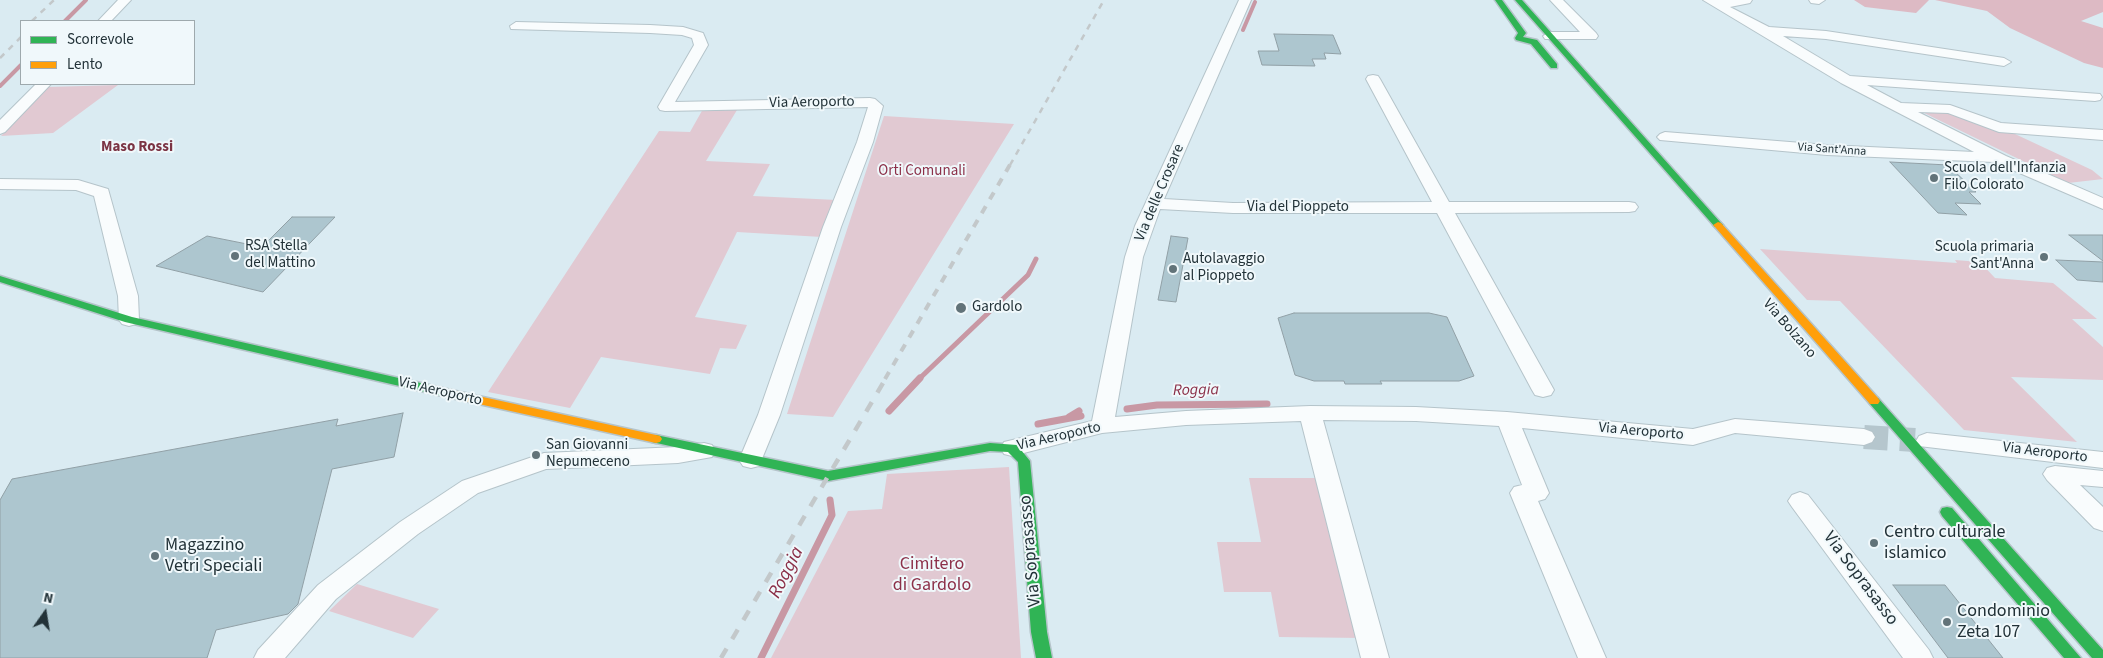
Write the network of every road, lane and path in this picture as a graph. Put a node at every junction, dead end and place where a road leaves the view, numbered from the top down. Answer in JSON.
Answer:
{"nodes":[{"id":1,"x":125,"y":0,"type":"edge"},
{"id":2,"x":1245,"y":0,"type":"edge"},
{"id":3,"x":1498,"y":0,"type":"edge"},
{"id":4,"x":1505,"y":0,"type":"edge"},
{"id":5,"x":1518,"y":0,"type":"edge"},
{"id":6,"x":1556,"y":0,"type":"edge"},
{"id":7,"x":1746,"y":0,"type":"edge"},
{"id":8,"x":1714,"y":2,"type":"edge"},
{"id":9,"x":105,"y":20,"type":"edge"},
{"id":10,"x":516,"y":26,"type":"dead end"},
{"id":11,"x":1766,"y":31,"type":"junction"},
{"id":12,"x":1550,"y":36,"type":"junction"},
{"id":13,"x":2004,"y":62,"type":"dead end"},
{"id":14,"x":1373,"y":79,"type":"dead end"},
{"id":15,"x":1846,"y":80,"type":"junction"},
{"id":16,"x":43,"y":85,"type":"edge"},
{"id":17,"x":2096,"y":97,"type":"dead end"},
{"id":18,"x":1896,"y":106,"type":"junction"},
{"id":19,"x":0,"y":129,"type":"edge"},
{"id":20,"x":2103,"y":135,"type":"edge"},
{"id":21,"x":1665,"y":137,"type":"dead end"},
{"id":22,"x":2000,"y":159,"type":"junction"},
{"id":23,"x":0,"y":184,"type":"edge"},
{"id":24,"x":1152,"y":204,"type":"junction"},
{"id":25,"x":2103,"y":204,"type":"edge"},
{"id":26,"x":1630,"y":206,"type":"dead end"},
{"id":27,"x":1444,"y":207,"type":"junction"},
{"id":28,"x":0,"y":279,"type":"edge"},
{"id":29,"x":129,"y":320,"type":"junction"},
{"id":30,"x":1543,"y":390,"type":"dead end"},
{"id":31,"x":1310,"y":413,"type":"junction"},
{"id":32,"x":1506,"y":419,"type":"junction"},
{"id":33,"x":1102,"y":426,"type":"junction"},
{"id":34,"x":1864,"y":437,"type":"tunnel mouth"},
{"id":35,"x":1927,"y":441,"type":"tunnel mouth"},
{"id":36,"x":1012,"y":448,"type":"junction"},
{"id":37,"x":706,"y":450,"type":"junction"},
{"id":38,"x":752,"y":460,"type":"junction"},
{"id":39,"x":2103,"y":460,"type":"edge"},
{"id":40,"x":2103,"y":479,"type":"edge"},
{"id":41,"x":1936,"y":500,"type":"dead end"},
{"id":42,"x":1800,"y":501,"type":"dead end"},
{"id":43,"x":2103,"y":522,"type":"edge"},
{"id":44,"x":268,"y":658,"type":"edge"},
{"id":45,"x":1044,"y":658,"type":"edge"},
{"id":46,"x":1375,"y":658,"type":"edge"},
{"id":47,"x":1592,"y":658,"type":"edge"},
{"id":48,"x":1919,"y":658,"type":"edge"},
{"id":49,"x":2074,"y":658,"type":"edge"},
{"id":50,"x":2102,"y":658,"type":"edge"}],
"edges":[{"from":1,"to":9,"type":"street"},
{"from":2,"to":24,"type":"street","name":"Via delle Crosare"},
{"from":3,"to":4,"type":"main road"},
{"from":5,"to":12,"type":"main road","name":"Via Bolzano"},
{"from":6,"to":12,"type":"street"},
{"from":7,"to":8,"type":"street","name":"Via Sant'Anna"},
{"from":8,"to":11,"type":"street","name":"Via Sant'Anna"},
{"from":10,"to":38,"type":"street","name":"Via Aeroporto"},
{"from":11,"to":13,"type":"street","name":"Via Sant'Anna"},
{"from":11,"to":15,"type":"street","name":"Via Sant'Anna"},
{"from":12,"to":50,"type":"main road","name":"Via Bolzano"},
{"from":14,"to":27,"type":"street"},
{"from":15,"to":17,"type":"street","name":"Via Sant'Anna"},
{"from":15,"to":18,"type":"street","name":"Via Sant'Anna"},
{"from":16,"to":19,"type":"street"},
{"from":18,"to":20,"type":"street","name":"Via Sant'Anna"},
{"from":18,"to":22,"type":"street","name":"Via Sant'Anna"},
{"from":21,"to":22,"type":"street","name":"Via Sant'Anna"},
{"from":22,"to":25,"type":"street","name":"Via Sant'Anna"},
{"from":23,"to":29,"type":"street"},
{"from":24,"to":27,"type":"street","name":"Via del Pioppeto"},
{"from":24,"to":33,"type":"street","name":"Via delle Crosare"},
{"from":26,"to":27,"type":"street","name":"Via del Pioppeto"},
{"from":27,"to":30,"type":"street"},
{"from":28,"to":29,"type":"main road","name":"Via Aeroporto"},
{"from":29,"to":37,"type":"main road","name":"Via Aeroporto"},
{"from":31,"to":32,"type":"street","name":"Via Aeroporto"},
{"from":31,"to":33,"type":"street","name":"Via Aeroporto"},
{"from":31,"to":46,"type":"street"},
{"from":32,"to":34,"type":"street","name":"Via Aeroporto"},
{"from":32,"to":47,"type":"street"},
{"from":33,"to":36,"type":"street","name":"Via Aeroporto"},
{"from":35,"to":39,"type":"street","name":"Via Aeroporto"},
{"from":36,"to":38,"type":"main road","name":"Via Aeroporto"},
{"from":36,"to":45,"type":"main road","name":"Via Soprasasso"},
{"from":37,"to":38,"type":"main road","name":"Via Aeroporto"},
{"from":37,"to":44,"type":"street"},
{"from":40,"to":43,"type":"street","name":"Via Aeroporto"},
{"from":41,"to":49,"type":"main road"},
{"from":42,"to":48,"type":"street","name":"Via Soprasasso"}]}
